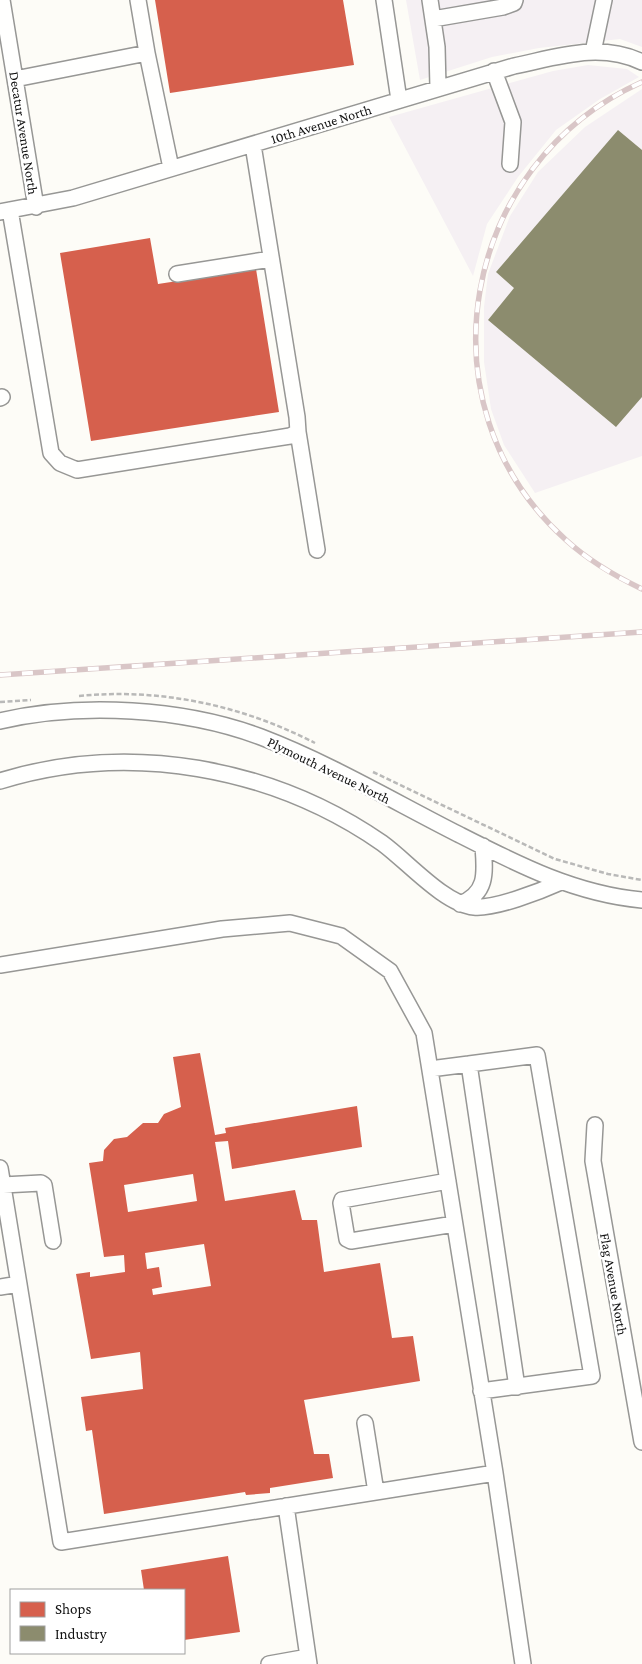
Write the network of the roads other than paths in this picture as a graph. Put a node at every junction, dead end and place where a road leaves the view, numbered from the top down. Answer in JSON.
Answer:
{"nodes":[{"id":1,"x":2,"y":0,"type":"edge"},
{"id":2,"x":138,"y":0,"type":"edge"},
{"id":3,"x":384,"y":0,"type":"edge"},
{"id":4,"x":430,"y":0,"type":"edge"},
{"id":5,"x":515,"y":0,"type":"edge"},
{"id":6,"x":604,"y":0,"type":"edge"},
{"id":7,"x":433,"y":19,"type":"junction"},
{"id":8,"x":593,"y":52,"type":"junction"},
{"id":9,"x":147,"y":53,"type":"junction"},
{"id":10,"x":642,"y":62,"type":"edge"},
{"id":11,"x":494,"y":71,"type":"junction"},
{"id":12,"x":15,"y":79,"type":"junction"},
{"id":13,"x":438,"y":88,"type":"junction"},
{"id":14,"x":398,"y":100,"type":"junction"},
{"id":15,"x":253,"y":145,"type":"junction"},
{"id":16,"x":510,"y":164,"type":"dead end"},
{"id":17,"x":171,"y":168,"type":"junction"},
{"id":18,"x":36,"y":206,"type":"junction"},
{"id":19,"x":5,"y":211,"type":"edge"},
{"id":20,"x":271,"y":259,"type":"junction"},
{"id":21,"x":177,"y":274,"type":"dead end"},
{"id":22,"x":298,"y":432,"type":"junction"},
{"id":23,"x":317,"y":550,"type":"dead end"},
{"id":24,"x":0,"y":722,"type":"edge"},
{"id":25,"x":0,"y":781,"type":"edge"},
{"id":26,"x":483,"y":846,"type":"junction"},
{"id":27,"x":561,"y":882,"type":"junction"},
{"id":28,"x":642,"y":900,"type":"edge"},
{"id":29,"x":460,"y":904,"type":"junction"},
{"id":30,"x":0,"y":965,"type":"edge"},
{"id":31,"x":469,"y":1064,"type":"junction"},
{"id":32,"x":430,"y":1069,"type":"junction"},
{"id":33,"x":595,"y":1125,"type":"dead end"},
{"id":34,"x":0,"y":1168,"type":"edge"},
{"id":35,"x":448,"y":1181,"type":"junction"},
{"id":36,"x":3,"y":1185,"type":"junction"},
{"id":37,"x":454,"y":1224,"type":"junction"},
{"id":38,"x":53,"y":1241,"type":"dead end"},
{"id":39,"x":19,"y":1284,"type":"junction"},
{"id":40,"x":0,"y":1288,"type":"edge"},
{"id":41,"x":518,"y":1386,"type":"junction"},
{"id":42,"x":481,"y":1391,"type":"junction"},
{"id":43,"x":365,"y":1423,"type":"dead end"},
{"id":44,"x":642,"y":1442,"type":"edge"},
{"id":45,"x":495,"y":1473,"type":"junction"},
{"id":46,"x":376,"y":1492,"type":"junction"},
{"id":47,"x":286,"y":1506,"type":"junction"},
{"id":48,"x":308,"y":1661,"type":"edge"},
{"id":49,"x":269,"y":1664,"type":"edge"},
{"id":50,"x":522,"y":1664,"type":"edge"}],
"edges":[{"from":1,"to":12,"type":"street","name":"Decatur Avenue North"},
{"from":2,"to":9,"type":"street"},
{"from":3,"to":14,"type":"street"},
{"from":4,"to":7,"type":"street"},
{"from":5,"to":7,"type":"street"},
{"from":6,"to":8,"type":"street"},
{"from":7,"to":13,"type":"street"},
{"from":8,"to":10,"type":"street","name":"10th Avenue North"},
{"from":8,"to":11,"type":"street","name":"10th Avenue North"},
{"from":9,"to":12,"type":"street"},
{"from":9,"to":17,"type":"street"},
{"from":11,"to":13,"type":"street","name":"10th Avenue North"},
{"from":11,"to":16,"type":"street"},
{"from":12,"to":18,"type":"street","name":"Decatur Avenue North"},
{"from":13,"to":14,"type":"street","name":"10th Avenue North"},
{"from":14,"to":15,"type":"street","name":"10th Avenue North"},
{"from":15,"to":17,"type":"street","name":"10th Avenue North"},
{"from":15,"to":20,"type":"street"},
{"from":17,"to":18,"type":"street","name":"10th Avenue North"},
{"from":18,"to":19,"type":"street","name":"10th Avenue North"},
{"from":19,"to":22,"type":"street"},
{"from":20,"to":21,"type":"street"},
{"from":20,"to":22,"type":"street"},
{"from":22,"to":23,"type":"street"},
{"from":24,"to":26,"type":"street","name":"Plymouth Avenue North"},
{"from":25,"to":29,"type":"street"},
{"from":26,"to":27,"type":"street","name":"Plymouth Avenue North"},
{"from":26,"to":29,"type":"street"},
{"from":27,"to":28,"type":"street","name":"Plymouth Avenue North"},
{"from":27,"to":29,"type":"street"},
{"from":30,"to":32,"type":"street"},
{"from":31,"to":32,"type":"street"},
{"from":31,"to":41,"type":"street"},
{"from":31,"to":41,"type":"street"},
{"from":32,"to":35,"type":"street"},
{"from":33,"to":44,"type":"street","name":"Flag Avenue North"},
{"from":34,"to":36,"type":"street"},
{"from":35,"to":37,"type":"street"},
{"from":35,"to":37,"type":"street"},
{"from":36,"to":38,"type":"street"},
{"from":36,"to":39,"type":"street"},
{"from":37,"to":42,"type":"street"},
{"from":39,"to":40,"type":"street"},
{"from":39,"to":47,"type":"street"},
{"from":41,"to":42,"type":"street"},
{"from":42,"to":45,"type":"street"},
{"from":43,"to":46,"type":"street"},
{"from":45,"to":46,"type":"street"},
{"from":45,"to":50,"type":"street"},
{"from":46,"to":47,"type":"street"},
{"from":47,"to":48,"type":"street"},
{"from":48,"to":49,"type":"street"}]}
